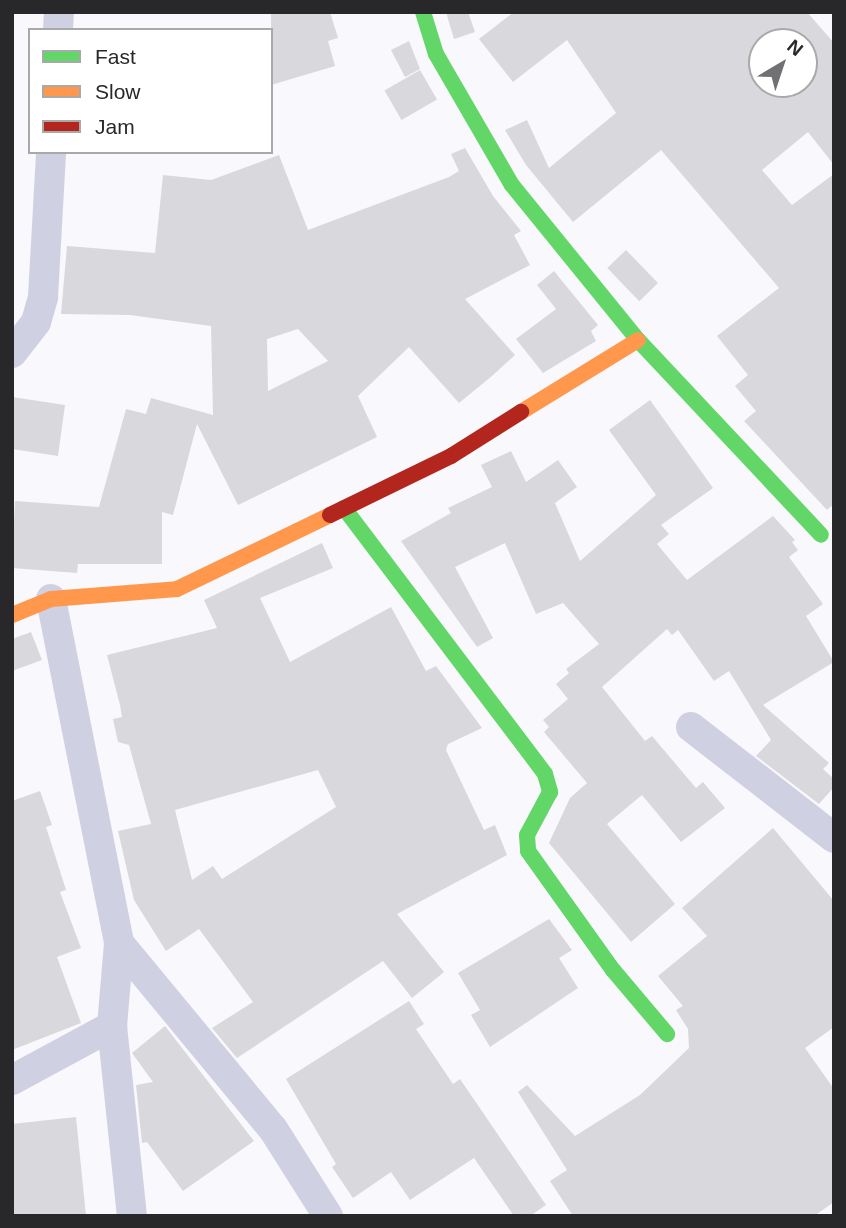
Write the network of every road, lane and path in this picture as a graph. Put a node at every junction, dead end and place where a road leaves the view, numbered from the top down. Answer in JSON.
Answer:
{"nodes":[{"id":1,"x":423,"y":12,"type":"edge"},
{"id":2,"x":51,"y":154,"type":"edge"},
{"id":3,"x":638,"y":340,"type":"junction"},
{"id":4,"x":12,"y":354,"type":"edge"},
{"id":5,"x":344,"y":508,"type":"junction"},
{"id":6,"x":821,"y":535,"type":"dead end"},
{"id":7,"x":51,"y":599,"type":"junction"},
{"id":8,"x":12,"y":615,"type":"edge"},
{"id":9,"x":691,"y":727,"type":"dead end"},
{"id":10,"x":834,"y":838,"type":"edge"},
{"id":11,"x":119,"y":943,"type":"junction"},
{"id":12,"x":112,"y":1026,"type":"junction"},
{"id":13,"x":667,"y":1034,"type":"dead end"},
{"id":14,"x":12,"y":1080,"type":"edge"},
{"id":15,"x":132,"y":1216,"type":"edge"},
{"id":16,"x":328,"y":1216,"type":"edge"}],
"edges":[{"from":1,"to":3,"type":"street"},
{"from":2,"to":4,"type":"street"},
{"from":3,"to":5,"type":"street"},
{"from":3,"to":6,"type":"street"},
{"from":5,"to":7,"type":"street"},
{"from":5,"to":13,"type":"street"},
{"from":7,"to":8,"type":"street"},
{"from":7,"to":11,"type":"street"},
{"from":9,"to":10,"type":"street"},
{"from":11,"to":12,"type":"street"},
{"from":11,"to":16,"type":"street"},
{"from":12,"to":14,"type":"street"},
{"from":12,"to":15,"type":"street"}]}
